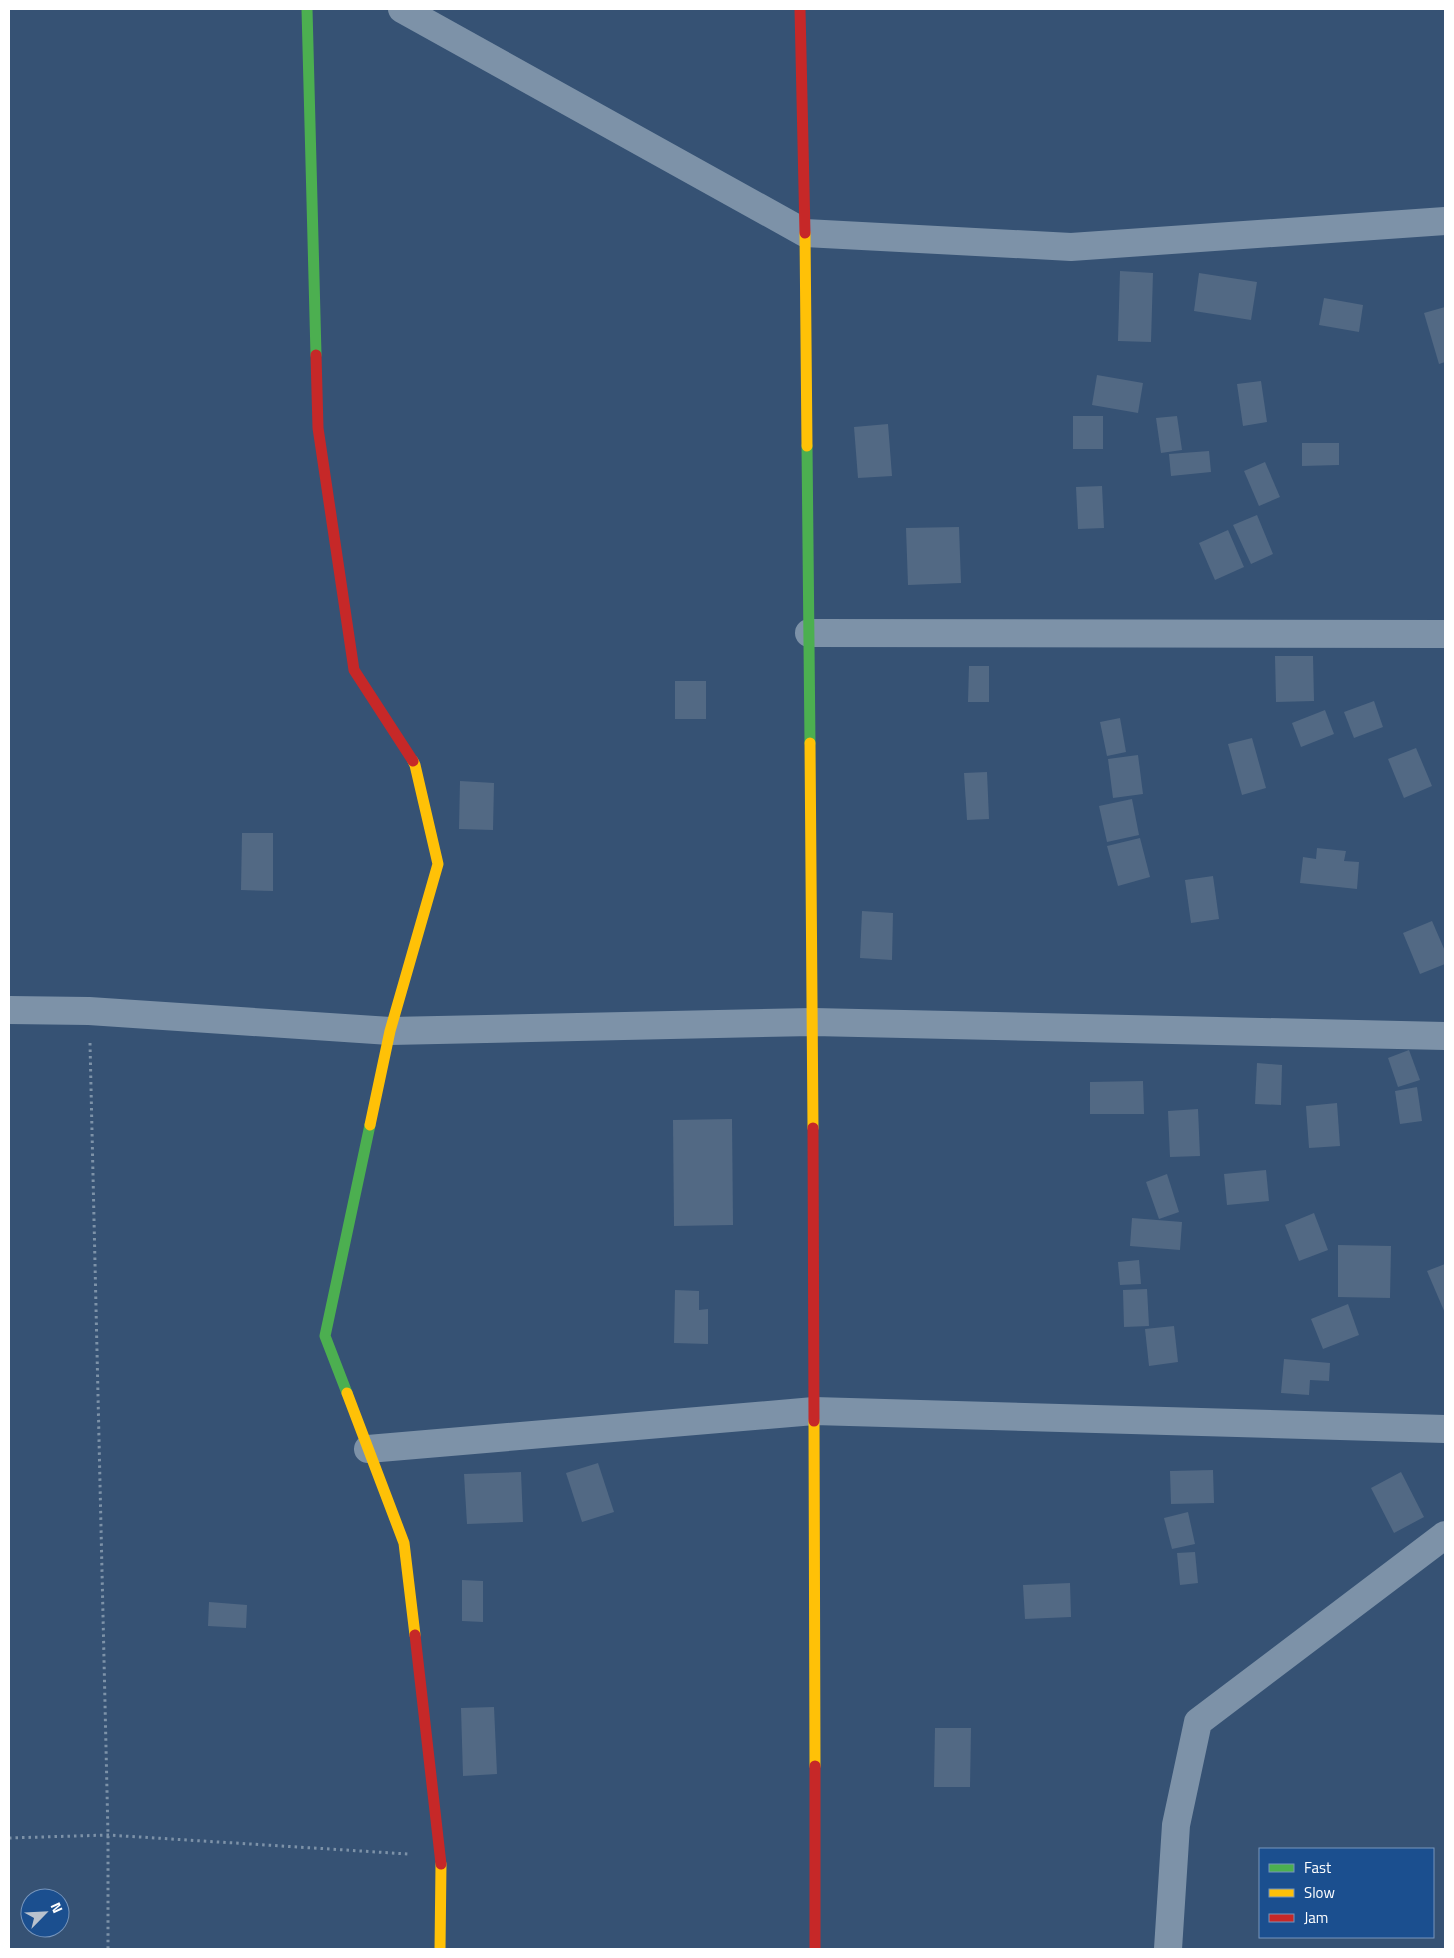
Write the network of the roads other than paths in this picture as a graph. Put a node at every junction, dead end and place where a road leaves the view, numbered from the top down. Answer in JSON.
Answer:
{"nodes":[{"id":1,"x":307,"y":9,"type":"edge"},
{"id":2,"x":402,"y":9,"type":"edge"},
{"id":3,"x":800,"y":9,"type":"edge"},
{"id":4,"x":1445,"y":222,"type":"edge"},
{"id":5,"x":806,"y":233,"type":"junction"},
{"id":6,"x":809,"y":633,"type":"junction"},
{"id":7,"x":1445,"y":634,"type":"edge"},
{"id":8,"x":9,"y":1010,"type":"edge"},
{"id":9,"x":813,"y":1022,"type":"junction"},
{"id":10,"x":390,"y":1031,"type":"junction"},
{"id":11,"x":1445,"y":1036,"type":"edge"},
{"id":12,"x":814,"y":1411,"type":"junction"},
{"id":13,"x":1445,"y":1429,"type":"edge"},
{"id":14,"x":368,"y":1449,"type":"junction"},
{"id":15,"x":1445,"y":1536,"type":"edge"},
{"id":16,"x":440,"y":1949,"type":"edge"},
{"id":17,"x":815,"y":1949,"type":"edge"},
{"id":18,"x":1168,"y":1949,"type":"edge"}],
"edges":[{"from":1,"to":10,"type":"street"},
{"from":2,"to":5,"type":"street"},
{"from":3,"to":5,"type":"street"},
{"from":4,"to":5,"type":"street"},
{"from":5,"to":6,"type":"street"},
{"from":6,"to":7,"type":"street"},
{"from":6,"to":9,"type":"street"},
{"from":8,"to":10,"type":"street"},
{"from":9,"to":10,"type":"street"},
{"from":9,"to":11,"type":"street"},
{"from":9,"to":12,"type":"street"},
{"from":10,"to":14,"type":"street"},
{"from":12,"to":13,"type":"street"},
{"from":12,"to":14,"type":"street"},
{"from":12,"to":17,"type":"street"},
{"from":14,"to":16,"type":"street"},
{"from":15,"to":18,"type":"street"}]}
